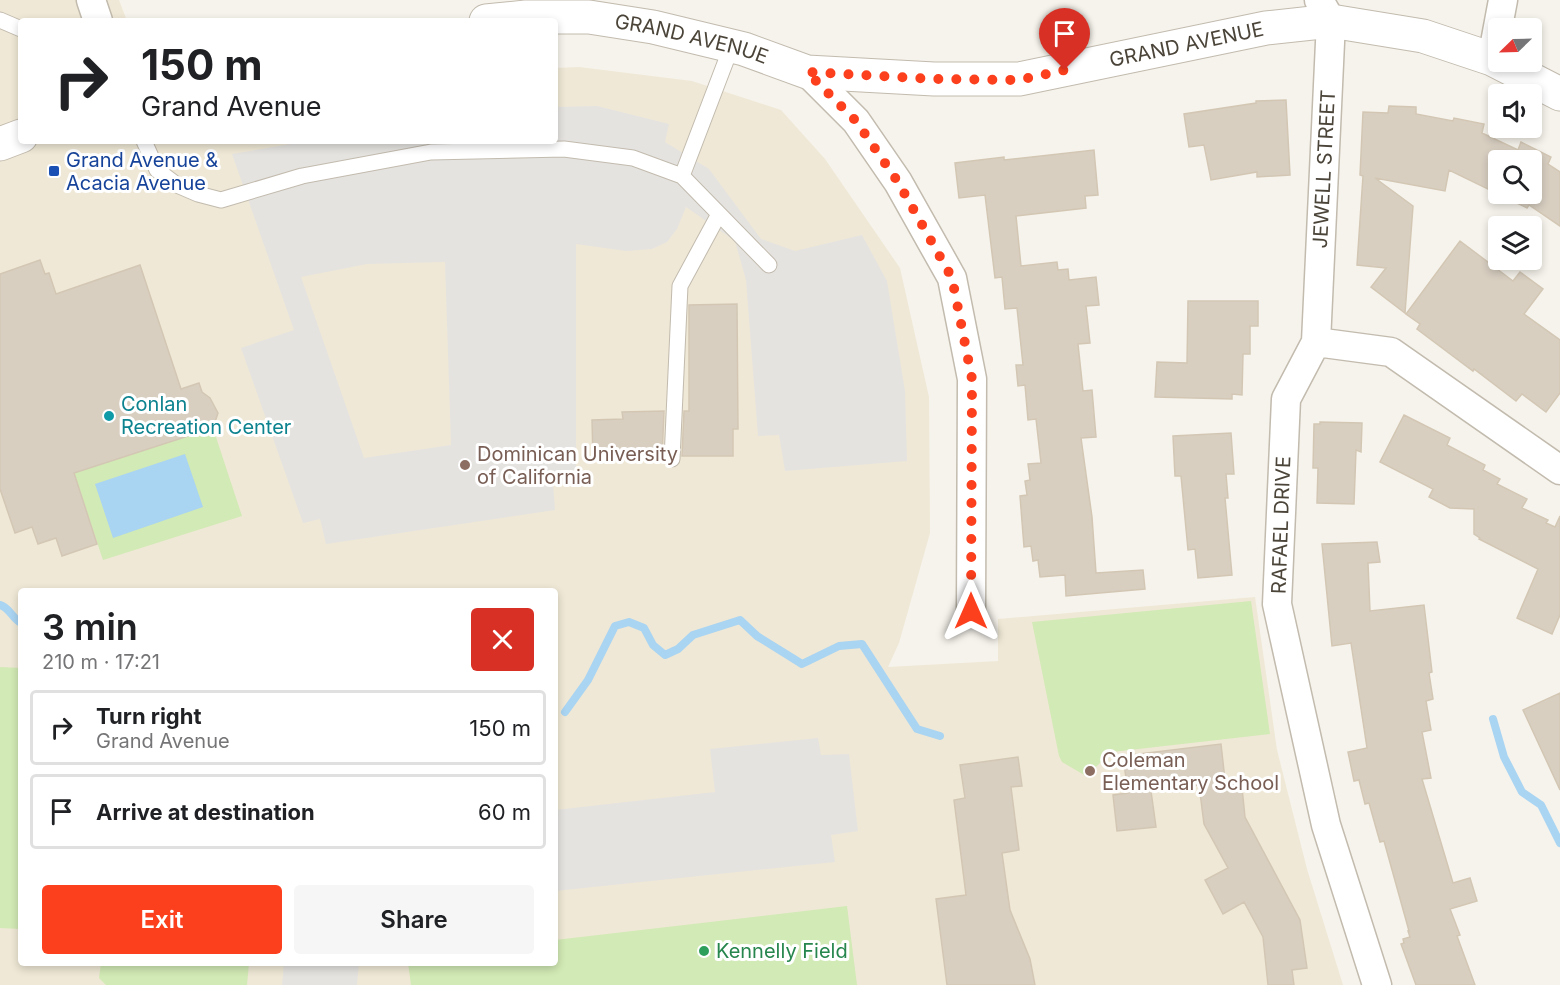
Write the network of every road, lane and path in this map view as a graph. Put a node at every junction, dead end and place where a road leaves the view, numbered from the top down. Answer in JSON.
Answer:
{"nodes":[{"id":1,"x":91,"y":0,"type":"edge"},
{"id":2,"x":1503,"y":0,"type":"edge"},
{"id":3,"x":1325,"y":11,"type":"edge"},
{"id":4,"x":97,"y":18,"type":"edge"},
{"id":5,"x":516,"y":18,"type":"edge"},
{"id":6,"x":1500,"y":18,"type":"edge"},
{"id":7,"x":0,"y":20,"type":"edge"},
{"id":8,"x":18,"y":28,"type":"edge"},
{"id":9,"x":732,"y":45,"type":"junction"},
{"id":10,"x":1488,"y":58,"type":"edge"},
{"id":11,"x":807,"y":72,"type":"junction"},
{"id":12,"x":1517,"y":72,"type":"edge"},
{"id":13,"x":1560,"y":94,"type":"edge"},
{"id":14,"x":18,"y":137,"type":"edge"},
{"id":15,"x":0,"y":144,"type":"edge"},
{"id":16,"x":145,"y":144,"type":"edge"},
{"id":17,"x":682,"y":176,"type":"junction"},
{"id":18,"x":719,"y":214,"type":"junction"},
{"id":19,"x":769,"y":265,"type":"dead end"},
{"id":20,"x":1316,"y":342,"type":"junction"},
{"id":21,"x":672,"y":459,"type":"dead end"},
{"id":22,"x":1560,"y":470,"type":"edge"},
{"id":23,"x":971,"y":611,"type":"dead end"},
{"id":24,"x":1377,"y":985,"type":"edge"}],
"edges":[{"from":1,"to":4,"type":"street"},
{"from":2,"to":6,"type":"street"},
{"from":3,"to":10,"type":"street","name":"GRAND AVENUE"},
{"from":3,"to":11,"type":"street","name":"GRAND AVENUE"},
{"from":3,"to":20,"type":"street","name":"JEWELL STREET"},
{"from":5,"to":9,"type":"street","name":"GRAND AVENUE"},
{"from":7,"to":8,"type":"lane"},
{"from":9,"to":11,"type":"street","name":"GRAND AVENUE"},
{"from":9,"to":17,"type":"lane"},
{"from":11,"to":23,"type":"street"},
{"from":12,"to":13,"type":"street","name":"GRAND AVENUE"},
{"from":14,"to":15,"type":"street"},
{"from":16,"to":17,"type":"lane"},
{"from":17,"to":18,"type":"lane"},
{"from":18,"to":19,"type":"lane"},
{"from":18,"to":21,"type":"lane"},
{"from":20,"to":22,"type":"street"},
{"from":20,"to":24,"type":"street","name":"RAFAEL DRIVE"}]}
